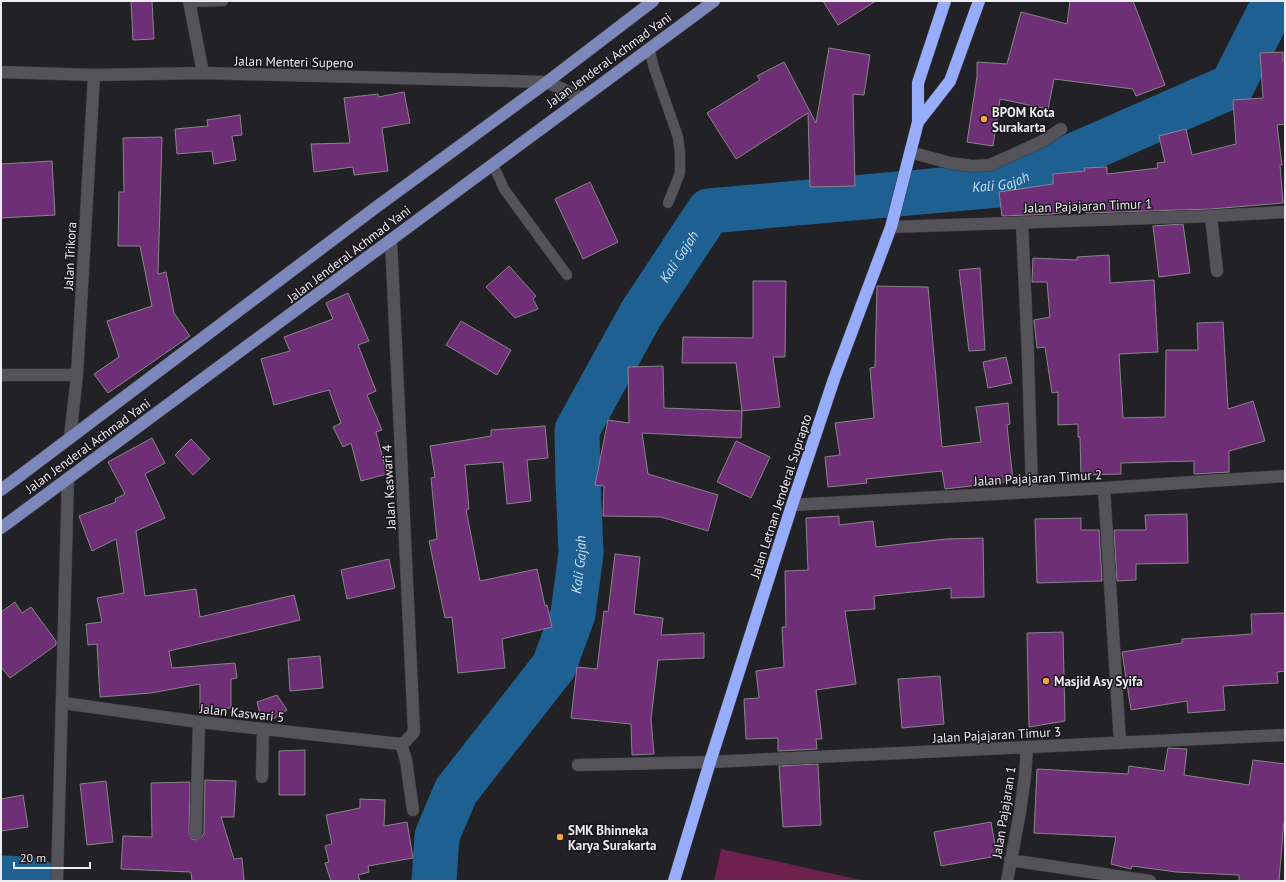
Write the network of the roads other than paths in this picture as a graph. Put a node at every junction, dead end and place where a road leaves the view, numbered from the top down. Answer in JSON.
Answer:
{"nodes":[{"id":1,"x":223,"y":1,"type":"edge"},
{"id":2,"x":653,"y":1,"type":"edge"},
{"id":3,"x":714,"y":1,"type":"edge"},
{"id":4,"x":945,"y":1,"type":"edge"},
{"id":5,"x":979,"y":1,"type":"edge"},
{"id":6,"x":189,"y":2,"type":"edge"},
{"id":7,"x":649,"y":48,"type":"junction"},
{"id":8,"x":1,"y":72,"type":"edge"},
{"id":9,"x":203,"y":73,"type":"junction"},
{"id":10,"x":94,"y":75,"type":"junction"},
{"id":11,"x":547,"y":82,"type":"junction"},
{"id":12,"x":582,"y":98,"type":"junction"},
{"id":13,"x":918,"y":122,"type":"junction"},
{"id":14,"x":1061,"y":129,"type":"dead end"},
{"id":15,"x":910,"y":152,"type":"junction"},
{"id":16,"x":493,"y":164,"type":"junction"},
{"id":17,"x":668,"y":202,"type":"dead end"},
{"id":18,"x":1285,"y":212,"type":"edge"},
{"id":19,"x":1211,"y":216,"type":"junction"},
{"id":20,"x":1022,"y":223,"type":"junction"},
{"id":21,"x":891,"y":227,"type":"junction"},
{"id":22,"x":391,"y":240,"type":"junction"},
{"id":23,"x":1217,"y":271,"type":"dead end"},
{"id":24,"x":567,"y":274,"type":"dead end"},
{"id":25,"x":1,"y":375,"type":"edge"},
{"id":26,"x":77,"y":376,"type":"junction"},
{"id":27,"x":70,"y":438,"type":"junction"},
{"id":28,"x":1285,"y":476,"type":"edge"},
{"id":29,"x":68,"y":478,"type":"junction"},
{"id":30,"x":1104,"y":488,"type":"junction"},
{"id":31,"x":1,"y":490,"type":"edge"},
{"id":32,"x":1032,"y":492,"type":"junction"},
{"id":33,"x":792,"y":505,"type":"junction"},
{"id":34,"x":1,"y":528,"type":"edge"},
{"id":35,"x":62,"y":703,"type":"junction"},
{"id":36,"x":199,"y":722,"type":"junction"},
{"id":37,"x":263,"y":729,"type":"junction"},
{"id":38,"x":1285,"y":735,"type":"edge"},
{"id":39,"x":1120,"y":743,"type":"junction"},
{"id":40,"x":401,"y":744,"type":"junction"},
{"id":41,"x":1027,"y":748,"type":"junction"},
{"id":42,"x":710,"y":762,"type":"junction"},
{"id":43,"x":578,"y":765,"type":"dead end"},
{"id":44,"x":262,"y":777,"type":"dead end"},
{"id":45,"x":413,"y":810,"type":"dead end"},
{"id":46,"x":196,"y":833,"type":"dead end"},
{"id":47,"x":1010,"y":860,"type":"junction"},
{"id":48,"x":57,"y":881,"type":"edge"},
{"id":49,"x":674,"y":881,"type":"edge"},
{"id":50,"x":1007,"y":881,"type":"edge"},
{"id":51,"x":1150,"y":881,"type":"edge"}],
"edges":[{"from":1,"to":6,"type":"lane"},
{"from":2,"to":11,"type":"main road","name":"Jalan Jenderal Achmad Yani"},
{"from":3,"to":7,"type":"main road","name":"Jalan Jenderal Achmad Yani"},
{"from":4,"to":13,"type":"highway","name":"Jalan Letnan Jenderal Suprapto"},
{"from":5,"to":13,"type":"highway","name":"Jalan Letnan Jenderal Suprapto"},
{"from":6,"to":9,"type":"street"},
{"from":7,"to":12,"type":"main road","name":"Jalan Jenderal Achmad Yani"},
{"from":7,"to":17,"type":"lane"},
{"from":8,"to":10,"type":"street","name":"Jalan Menteri Supeno"},
{"from":9,"to":10,"type":"street","name":"Jalan Menteri Supeno"},
{"from":9,"to":11,"type":"street","name":"Jalan Menteri Supeno"},
{"from":10,"to":26,"type":"street","name":"Jalan Trikora"},
{"from":11,"to":12,"type":"street","name":"Jalan Menteri Supeno"},
{"from":11,"to":27,"type":"main road","name":"Jalan Jenderal Achmad Yani"},
{"from":12,"to":16,"type":"main road","name":"Jalan Jenderal Achmad Yani"},
{"from":13,"to":15,"type":"highway","name":"Jalan Letnan Jenderal Suprapto"},
{"from":14,"to":15,"type":"street"},
{"from":15,"to":21,"type":"highway","name":"Jalan Letnan Jenderal Suprapto"},
{"from":16,"to":22,"type":"main road","name":"Jalan Jenderal Achmad Yani"},
{"from":16,"to":24,"type":"lane"},
{"from":18,"to":19,"type":"street","name":"Jalan Pajajaran Timur 1"},
{"from":19,"to":20,"type":"street","name":"Jalan Pajajaran Timur 1"},
{"from":19,"to":23,"type":"street"},
{"from":20,"to":21,"type":"street","name":"Jalan Pajajaran Timur 1"},
{"from":20,"to":32,"type":"street"},
{"from":21,"to":33,"type":"highway","name":"Jalan Letnan Jenderal Suprapto"},
{"from":22,"to":29,"type":"main road","name":"Jalan Jenderal Achmad Yani"},
{"from":22,"to":40,"type":"street","name":"Jalan Kaswari 4"},
{"from":25,"to":26,"type":"street"},
{"from":26,"to":27,"type":"street","name":"Jalan Trikora"},
{"from":27,"to":31,"type":"main road","name":"Jalan Jenderal Achmad Yani"},
{"from":28,"to":30,"type":"street","name":"Jalan Pajajaran Timur 2"},
{"from":29,"to":34,"type":"main road","name":"Jalan Jenderal Achmad Yani"},
{"from":29,"to":35,"type":"street"},
{"from":30,"to":32,"type":"street","name":"Jalan Pajajaran Timur 2"},
{"from":30,"to":39,"type":"street"},
{"from":32,"to":33,"type":"street","name":"Jalan Pajajaran Timur 2"},
{"from":33,"to":42,"type":"highway","name":"Jalan Letnan Jenderal Suprapto"},
{"from":35,"to":36,"type":"street","name":"Jalan Kaswari 5"},
{"from":35,"to":48,"type":"street"},
{"from":36,"to":37,"type":"street","name":"Jalan Kaswari 5"},
{"from":36,"to":46,"type":"street"},
{"from":37,"to":40,"type":"street","name":"Jalan Kaswari 5"},
{"from":37,"to":44,"type":"street"},
{"from":38,"to":39,"type":"street","name":"Jalan Pajajaran Timur 3"},
{"from":39,"to":41,"type":"street","name":"Jalan Pajajaran Timur 3"},
{"from":40,"to":45,"type":"street"},
{"from":41,"to":42,"type":"street","name":"Jalan Pajajaran Timur 3"},
{"from":41,"to":47,"type":"street","name":"Jalan Pajajaran 1"},
{"from":42,"to":43,"type":"street","name":"Jalan Pajajaran Timur 3"},
{"from":42,"to":49,"type":"highway","name":"Jalan Letnan Jenderal Suprapto"},
{"from":47,"to":50,"type":"street","name":"Jalan Pajajaran 1"},
{"from":47,"to":51,"type":"street"}]}
